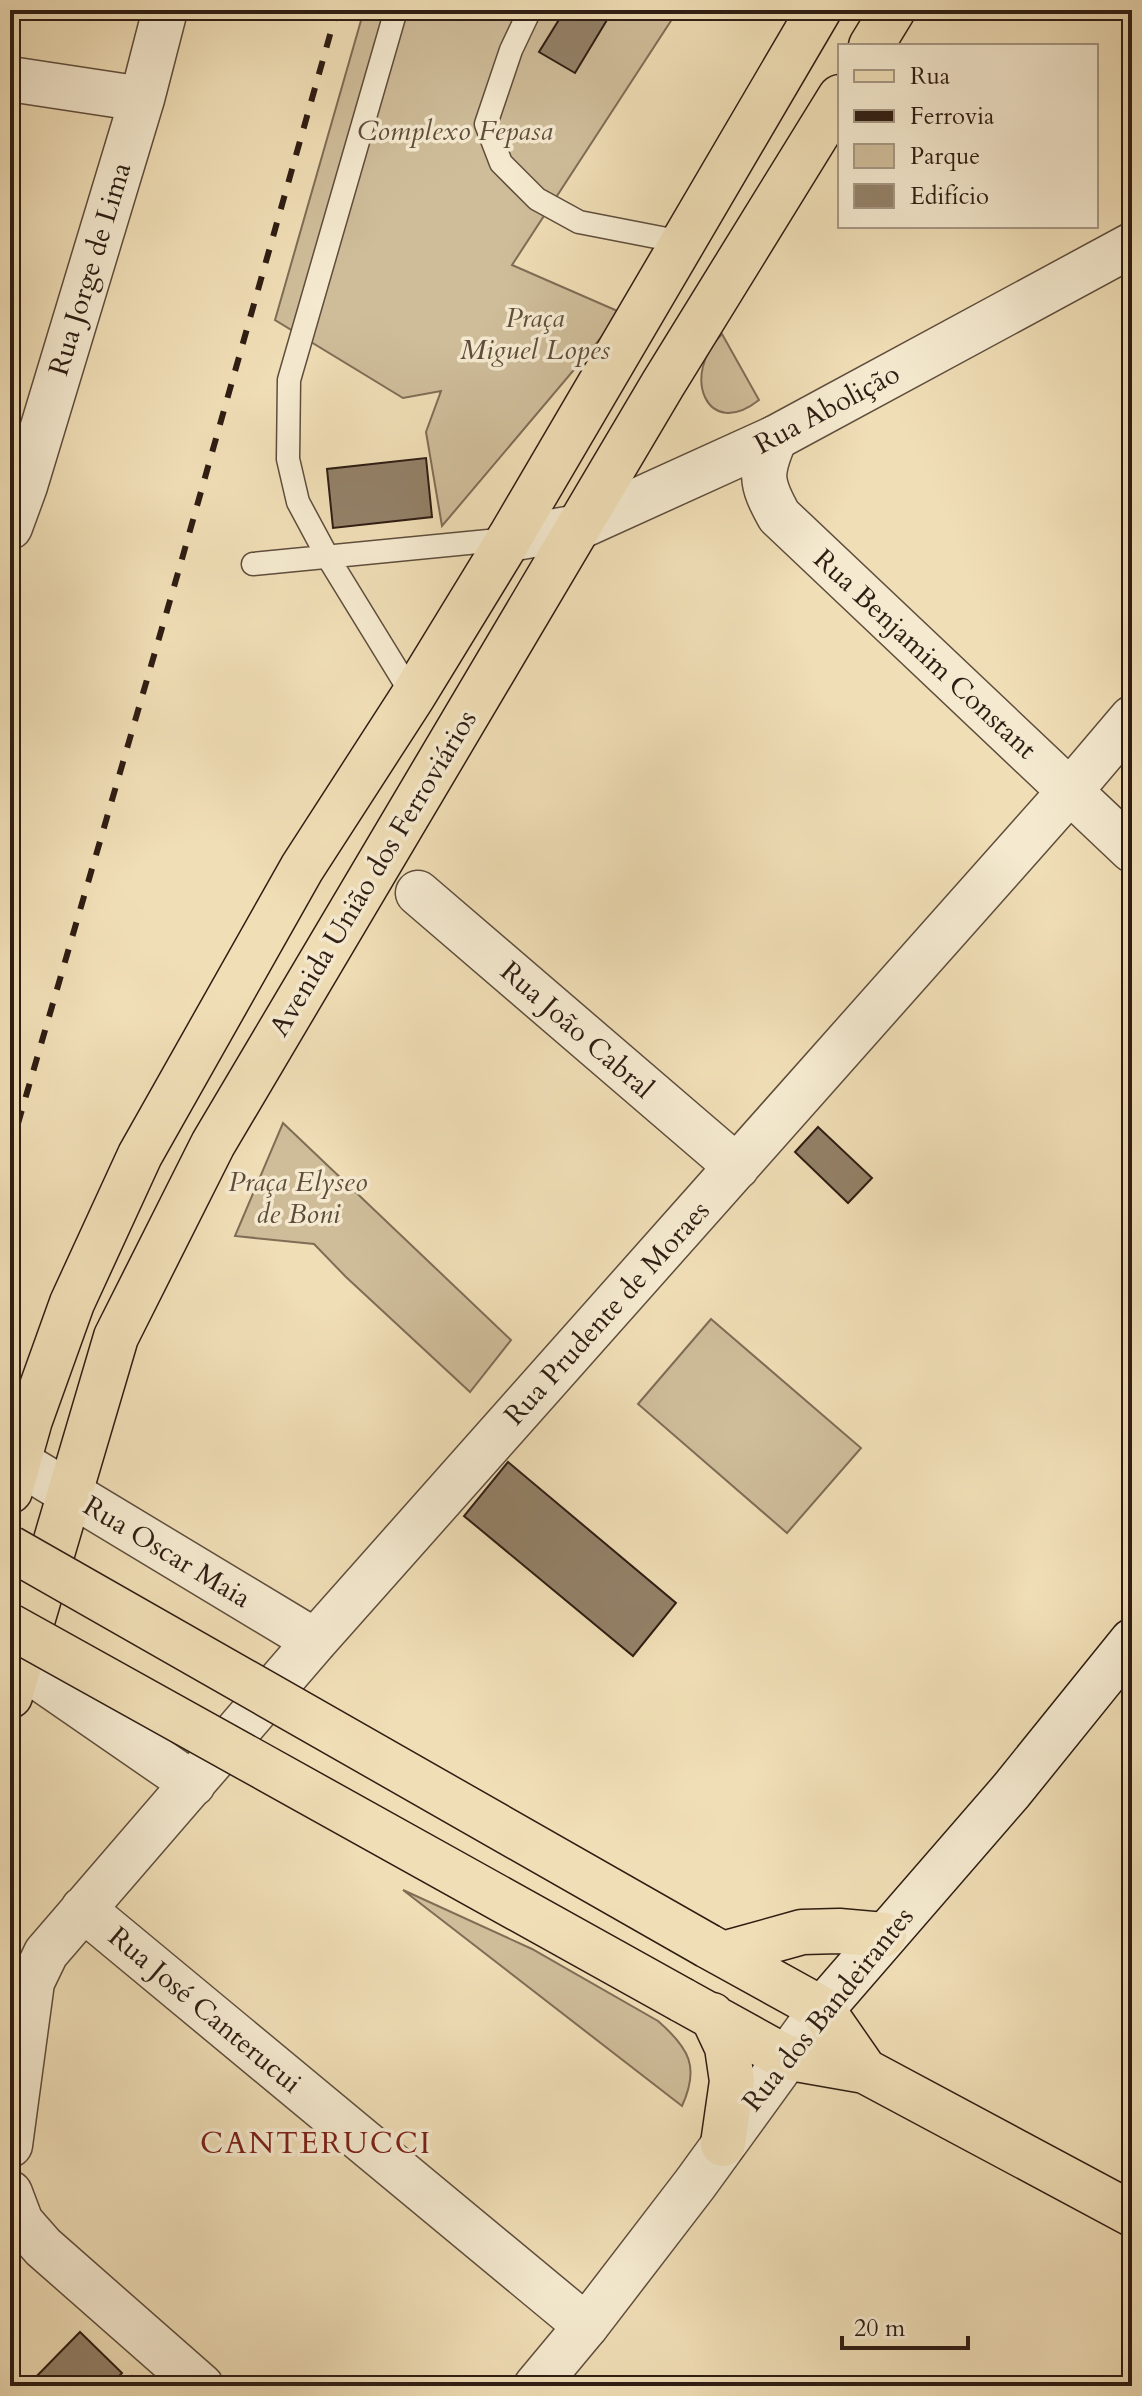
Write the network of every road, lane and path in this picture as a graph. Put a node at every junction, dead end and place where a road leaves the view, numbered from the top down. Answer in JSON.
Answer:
{"nodes":[{"id":1,"x":165,"y":10,"type":"edge"},
{"id":2,"x":396,"y":10,"type":"edge"},
{"id":3,"x":530,"y":10,"type":"edge"},
{"id":4,"x":819,"y":10,"type":"edge"},
{"id":5,"x":893,"y":10,"type":"edge"},
{"id":6,"x":872,"y":44,"type":"edge"},
{"id":7,"x":10,"y":79,"type":"edge"},
{"id":8,"x":142,"y":99,"type":"junction"},
{"id":9,"x":838,"y":100,"type":"edge"},
{"id":10,"x":682,"y":242,"type":"junction"},
{"id":11,"x":1132,"y":245,"type":"edge"},
{"id":12,"x":775,"y":438,"type":"junction"},
{"id":13,"x":17,"y":485,"type":"edge"},
{"id":14,"x":10,"y":527,"type":"edge"},
{"id":15,"x":579,"y":527,"type":"junction"},
{"id":16,"x":509,"y":539,"type":"junction"},
{"id":17,"x":327,"y":556,"type":"junction"},
{"id":18,"x":253,"y":564,"type":"dead end"},
{"id":19,"x":413,"y":696,"type":"junction"},
{"id":20,"x":1132,"y":718,"type":"edge"},
{"id":21,"x":1070,"y":791,"type":"junction"},
{"id":22,"x":1132,"y":850,"type":"edge"},
{"id":23,"x":418,"y":893,"type":"dead end"},
{"id":24,"x":737,"y":1167,"type":"junction"},
{"id":25,"x":14,"y":1477,"type":"edge"},
{"id":26,"x":69,"y":1493,"type":"junction"},
{"id":27,"x":10,"y":1548,"type":"edge"},
{"id":28,"x":315,"y":1641,"type":"junction"},
{"id":29,"x":1132,"y":1641,"type":"edge"},
{"id":30,"x":13,"y":1662,"type":"edge"},
{"id":31,"x":193,"y":1784,"type":"junction"},
{"id":32,"x":83,"y":1909,"type":"junction"},
{"id":33,"x":884,"y":1935,"type":"junction"},
{"id":34,"x":716,"y":1950,"type":"junction"},
{"id":35,"x":697,"y":2007,"type":"junction"},
{"id":36,"x":822,"y":2009,"type":"junction"},
{"id":37,"x":785,"y":2057,"type":"junction"},
{"id":38,"x":865,"y":2071,"type":"junction"},
{"id":39,"x":723,"y":2144,"type":"junction"},
{"id":40,"x":10,"y":2145,"type":"edge"},
{"id":41,"x":10,"y":2193,"type":"edge"},
{"id":42,"x":1132,"y":2214,"type":"edge"},
{"id":43,"x":586,"y":2326,"type":"junction"},
{"id":44,"x":201,"y":2386,"type":"edge"},
{"id":45,"x":536,"y":2386,"type":"edge"}],
"edges":[{"from":1,"to":8,"type":"street","name":"Rua Jorge de Lima"},
{"from":2,"to":17,"type":"lane"},
{"from":3,"to":10,"type":"lane"},
{"from":4,"to":10,"type":"main road","name":"Avenida União dos Ferroviários"},
{"from":5,"to":6,"type":"main road"},
{"from":7,"to":8,"type":"street"},
{"from":8,"to":13,"type":"street","name":"Rua Jorge de Lima"},
{"from":9,"to":15,"type":"main road","name":"Avenida União dos Ferroviários"},
{"from":10,"to":16,"type":"main road","name":"Avenida União dos Ferroviários"},
{"from":11,"to":12,"type":"street","name":"Rua Abolição"},
{"from":12,"to":15,"type":"street","name":"Rua Abolição"},
{"from":12,"to":21,"type":"street","name":"Rua Benjamim Constant"},
{"from":13,"to":14,"type":"street","name":"Rua Jorge de Lima"},
{"from":15,"to":16,"type":"street","name":"Rua Abolição"},
{"from":15,"to":26,"type":"main road","name":"Avenida União dos Ferroviários"},
{"from":16,"to":17,"type":"lane"},
{"from":16,"to":19,"type":"main road","name":"Avenida União dos Ferroviários"},
{"from":17,"to":18,"type":"lane"},
{"from":17,"to":19,"type":"lane"},
{"from":19,"to":25,"type":"main road","name":"Avenida União dos Ferroviários"},
{"from":20,"to":21,"type":"street","name":"Rua Prudente de Moraes"},
{"from":21,"to":22,"type":"street","name":"Rua Benjamim Constant"},
{"from":21,"to":24,"type":"street","name":"Rua Prudente de Moraes"},
{"from":23,"to":24,"type":"street","name":"Rua João Cabral"},
{"from":24,"to":28,"type":"street","name":"Rua Prudente de Moraes"},
{"from":25,"to":26,"type":"street","name":"Rua Oscar Maia"},
{"from":26,"to":28,"type":"street","name":"Rua Oscar Maia"},
{"from":26,"to":30,"type":"main road","name":"Avenida União dos Ferroviários"},
{"from":27,"to":34,"type":"main road","bridge":true},
{"from":28,"to":31,"type":"street","name":"Rua Prudente de Moraes"},
{"from":29,"to":33,"type":"street","name":"Rua dos Bandeirantes"},
{"from":30,"to":31,"type":"street"},
{"from":30,"to":35,"type":"main road","bridge":true},
{"from":31,"to":32,"type":"street","name":"Rua Prudente de Moraes"},
{"from":32,"to":40,"type":"street","name":"Rua Prudente de Moraes"},
{"from":32,"to":43,"type":"street","name":"Rua José Canterucui"},
{"from":33,"to":34,"type":"main road"},
{"from":33,"to":36,"type":"street","name":"Rua dos Bandeirantes"},
{"from":34,"to":36,"type":"main road"},
{"from":35,"to":37,"type":"main road"},
{"from":35,"to":39,"type":"main road"},
{"from":36,"to":37,"type":"street","name":"Rua dos Bandeirantes"},
{"from":36,"to":38,"type":"main road"},
{"from":37,"to":38,"type":"main road"},
{"from":37,"to":39,"type":"street","name":"Rua dos Bandeirantes"},
{"from":38,"to":42,"type":"main road"},
{"from":39,"to":43,"type":"street","name":"Rua dos Bandeirantes"},
{"from":41,"to":44,"type":"street"},
{"from":43,"to":45,"type":"street","name":"Rua dos Bandeirantes"}]}
